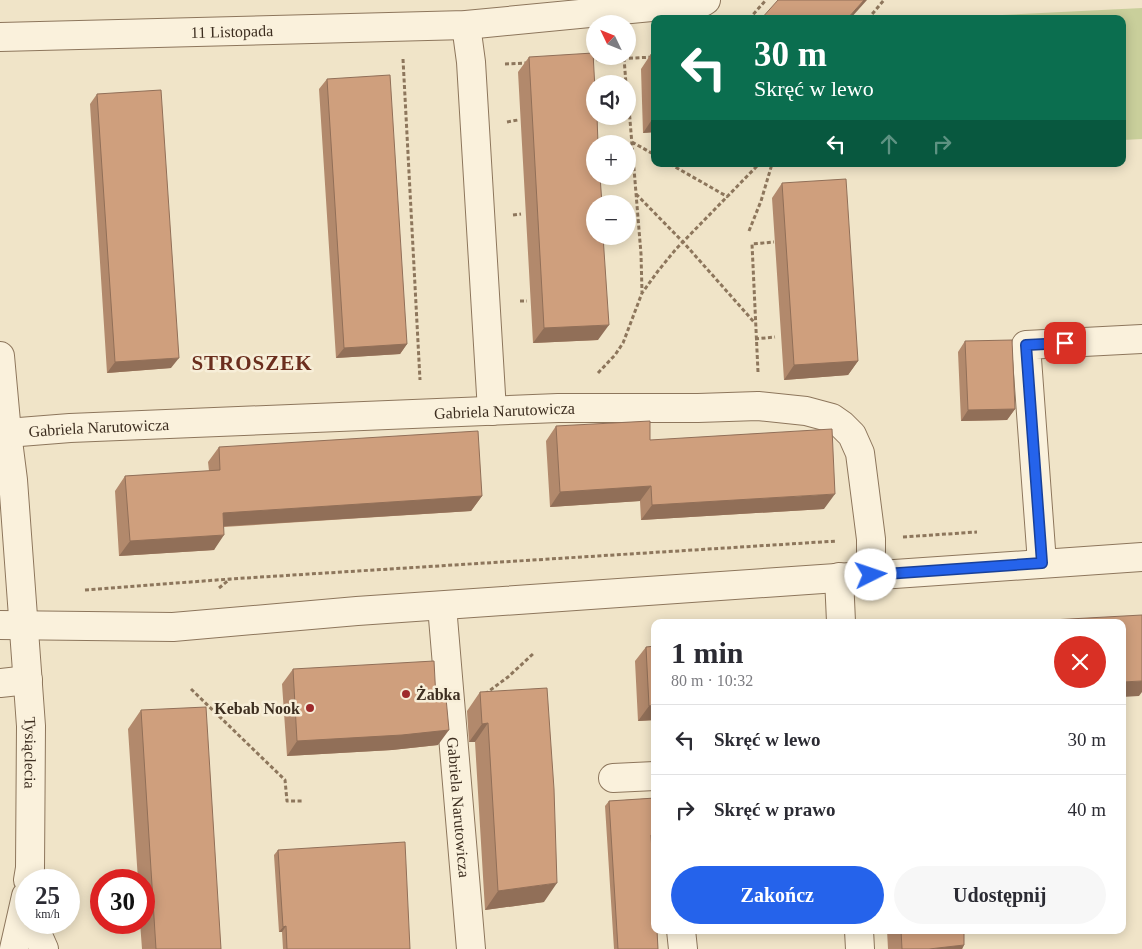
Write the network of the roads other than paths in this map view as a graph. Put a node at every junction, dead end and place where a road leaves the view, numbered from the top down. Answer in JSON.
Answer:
{"nodes":[{"id":1,"x":706,"y":0,"type":"edge"},
{"id":2,"x":466,"y":25,"type":"junction"},
{"id":3,"x":0,"y":37,"type":"edge"},
{"id":4,"x":1142,"y":339,"type":"edge"},
{"id":5,"x":0,"y":356,"type":"edge"},
{"id":6,"x":492,"y":410,"type":"junction"},
{"id":7,"x":7,"y":433,"type":"junction"},
{"id":8,"x":1142,"y":557,"type":"edge"},
{"id":9,"x":1042,"y":563,"type":"junction"},
{"id":10,"x":871,"y":575,"type":"junction"},
{"id":11,"x":840,"y":577,"type":"junction"},
{"id":12,"x":442,"y":606,"type":"junction"},
{"id":13,"x":841,"y":619,"type":"edge"},
{"id":14,"x":12,"y":625,"type":"edge"},
{"id":15,"x":28,"y":680,"type":"junction"},
{"id":16,"x":0,"y":683,"type":"edge"},
{"id":17,"x":651,"y":776,"type":"edge"},
{"id":18,"x":613,"y":778,"type":"dead end"},
{"id":19,"x":30,"y":869,"type":"edge"},
{"id":20,"x":19,"y":934,"type":"edge"},
{"id":21,"x":39,"y":934,"type":"edge"},
{"id":22,"x":681,"y":934,"type":"edge"},
{"id":23,"x":859,"y":934,"type":"edge"},
{"id":24,"x":14,"y":949,"type":"edge"},
{"id":25,"x":44,"y":949,"type":"edge"},
{"id":26,"x":471,"y":949,"type":"edge"},
{"id":27,"x":683,"y":949,"type":"edge"},
{"id":28,"x":860,"y":949,"type":"edge"}],
"edges":[{"from":1,"to":2,"type":"street","name":"11 Listopada"},
{"from":2,"to":3,"type":"street","name":"11 Listopada"},
{"from":2,"to":6,"type":"street"},
{"from":4,"to":9,"type":"street"},
{"from":5,"to":7,"type":"street","name":"Tysiąclecia"},
{"from":6,"to":7,"type":"street","name":"Gabriela Narutowicza"},
{"from":6,"to":10,"type":"street","name":"Gabriela Narutowicza"},
{"from":7,"to":14,"type":"street","name":"Tysiąclecia"},
{"from":8,"to":9,"type":"street"},
{"from":9,"to":10,"type":"street"},
{"from":10,"to":11,"type":"street"},
{"from":11,"to":12,"type":"street"},
{"from":11,"to":13,"type":"street"},
{"from":12,"to":14,"type":"street"},
{"from":12,"to":26,"type":"street","name":"Gabriela Narutowicza"},
{"from":14,"to":15,"type":"street","name":"Tysiąclecia"},
{"from":15,"to":16,"type":"street"},
{"from":15,"to":19,"type":"street","name":"Tysiąclecia"},
{"from":17,"to":18,"type":"street"},
{"from":20,"to":24,"type":"street","name":"Tysiąclecia"},
{"from":21,"to":25,"type":"street"},
{"from":22,"to":27,"type":"street"},
{"from":23,"to":28,"type":"street"}]}
